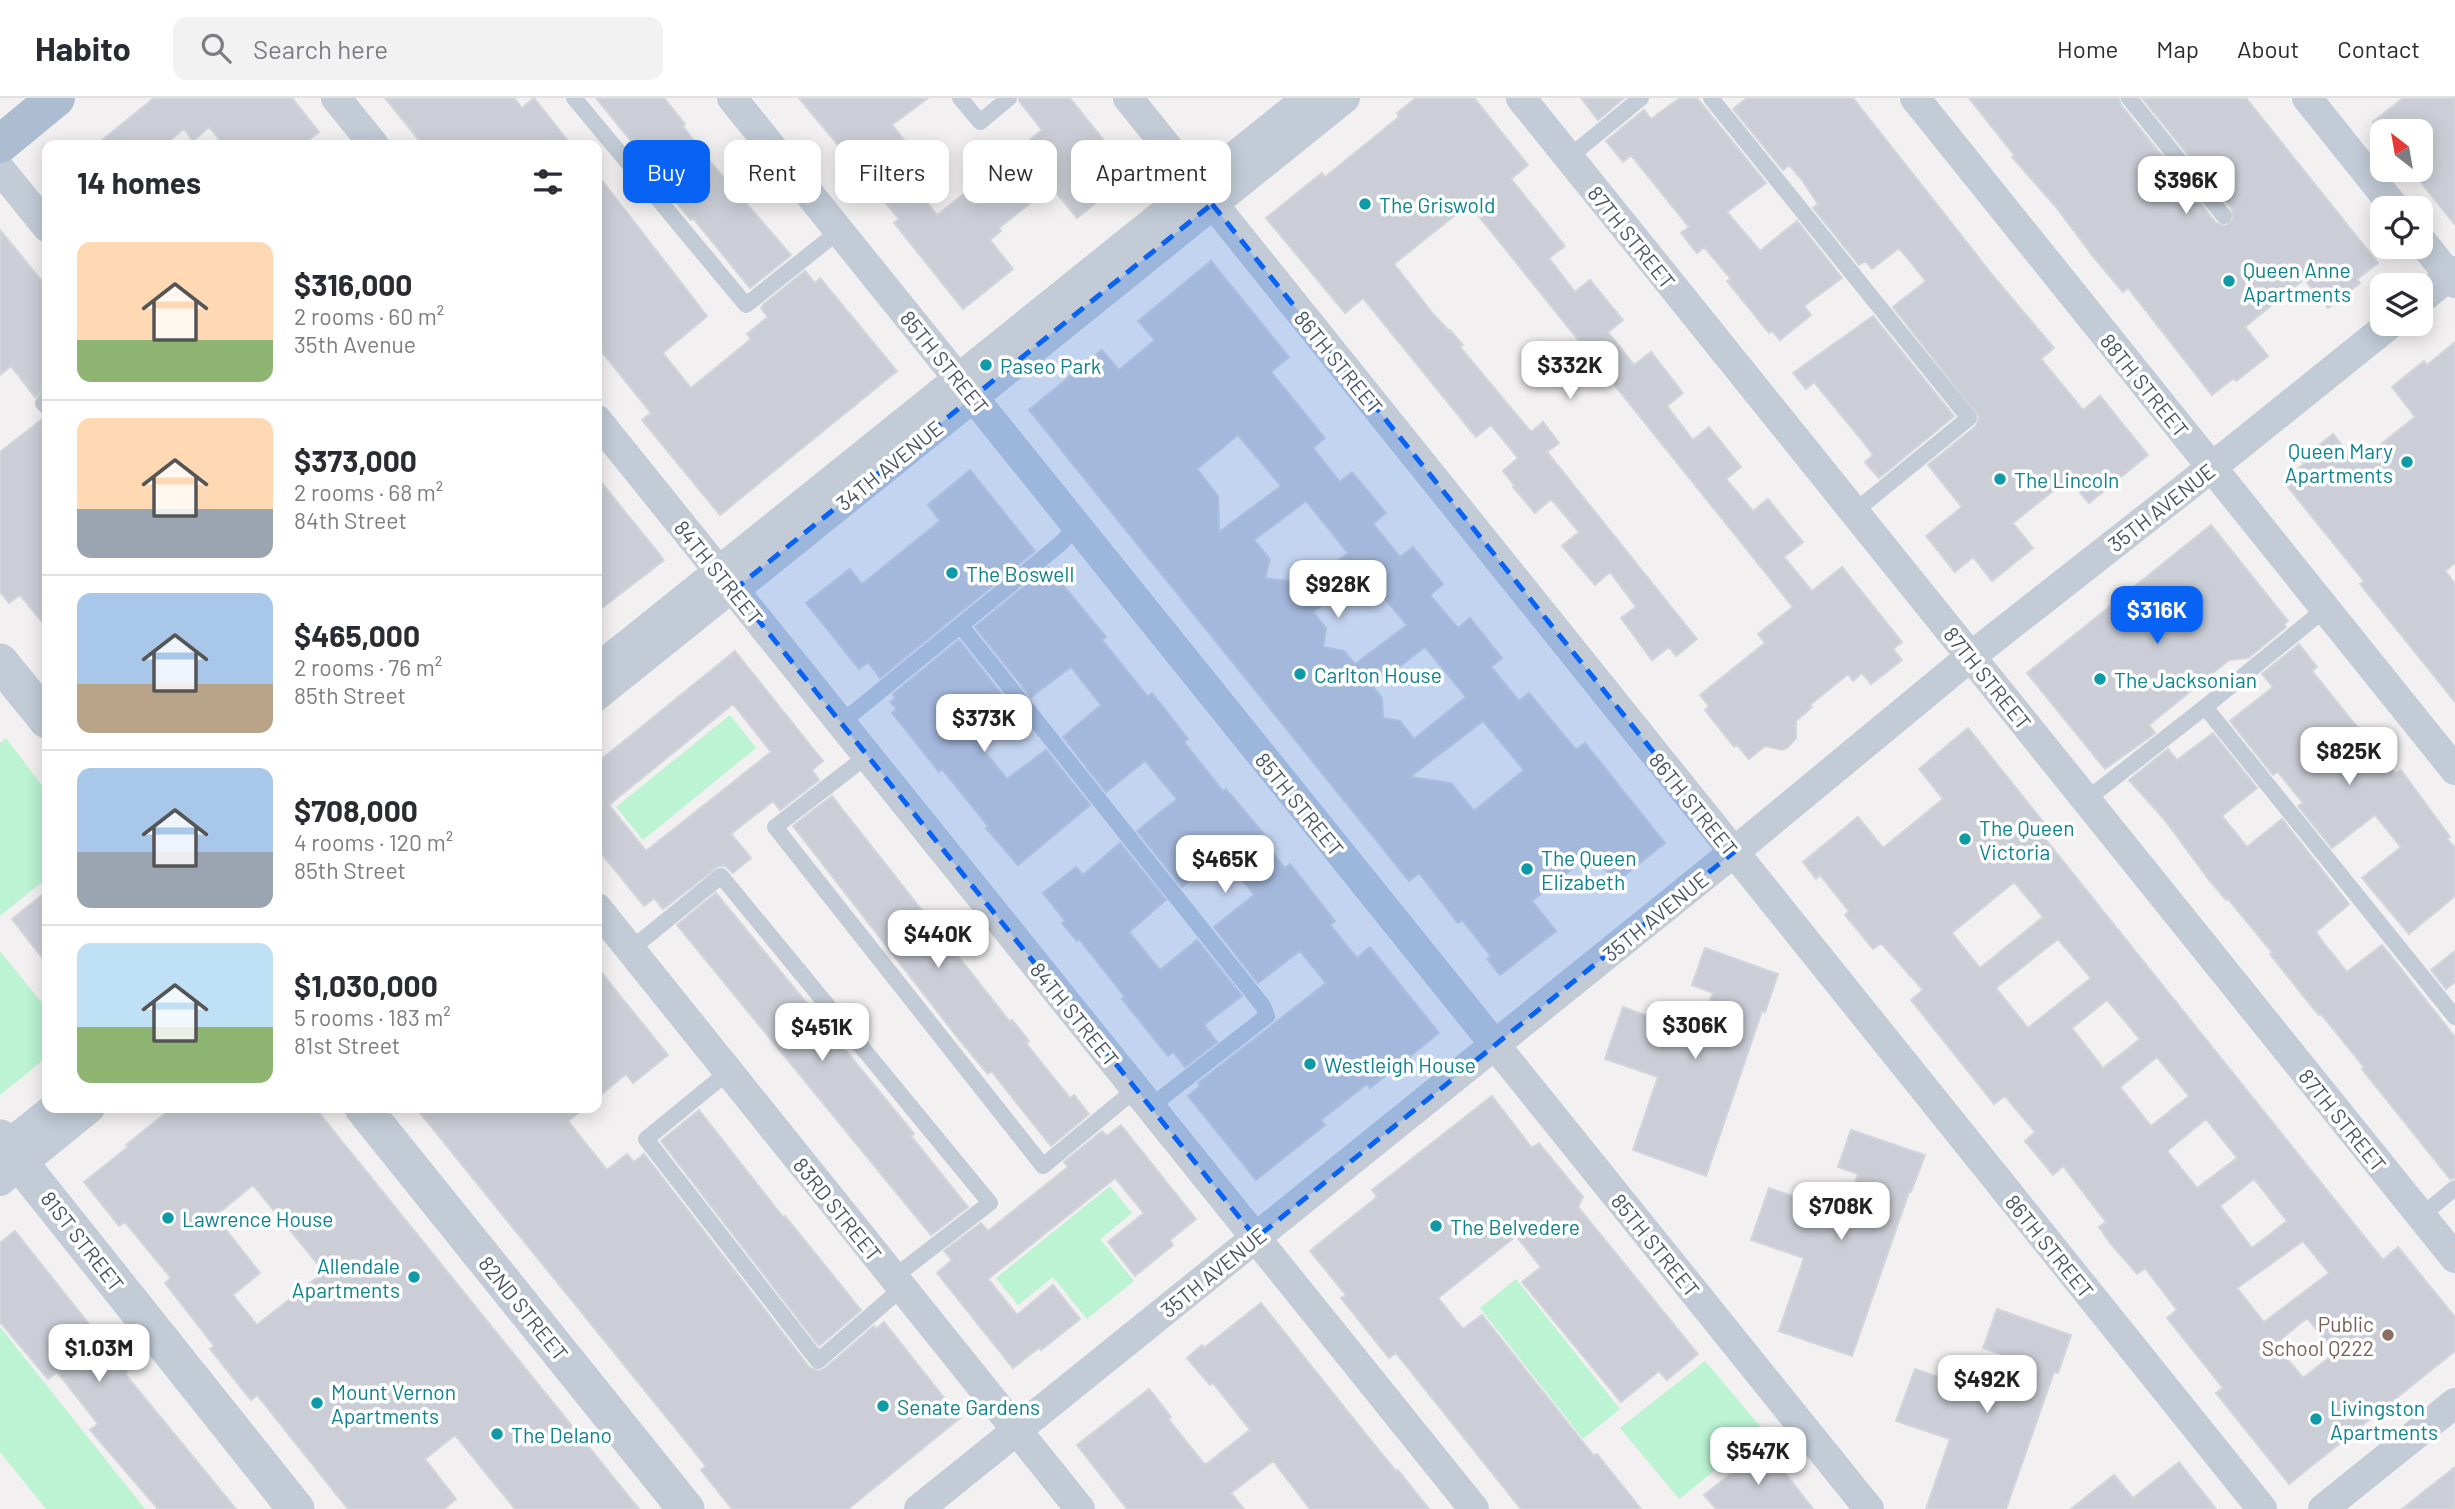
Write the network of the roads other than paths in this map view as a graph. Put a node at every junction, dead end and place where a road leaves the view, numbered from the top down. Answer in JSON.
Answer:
{"nodes":[{"id":1,"x":56,"y":98,"type":"edge"},
{"id":2,"x":336,"y":98,"type":"edge"},
{"id":3,"x":574,"y":98,"type":"edge"},
{"id":4,"x":732,"y":98,"type":"edge"},
{"id":5,"x":960,"y":98,"type":"edge"},
{"id":6,"x":1009,"y":98,"type":"edge"},
{"id":7,"x":1128,"y":98,"type":"edge"},
{"id":8,"x":1307,"y":98,"type":"edge"},
{"id":9,"x":1345,"y":98,"type":"edge"},
{"id":10,"x":1521,"y":98,"type":"edge"},
{"id":11,"x":1641,"y":98,"type":"edge"},
{"id":12,"x":1712,"y":98,"type":"edge"},
{"id":13,"x":1914,"y":98,"type":"edge"},
{"id":14,"x":2129,"y":98,"type":"edge"},
{"id":15,"x":2307,"y":98,"type":"edge"},
{"id":16,"x":370,"y":140,"type":"edge"},
{"id":17,"x":1161,"y":140,"type":"edge"},
{"id":18,"x":0,"y":144,"type":"edge"},
{"id":19,"x":1568,"y":158,"type":"junction"},
{"id":20,"x":0,"y":169,"type":"edge"},
{"id":21,"x":1231,"y":170,"type":"edge"},
{"id":22,"x":1231,"y":177,"type":"edge"},
{"id":23,"x":2385,"y":196,"type":"edge"},
{"id":24,"x":1195,"y":203,"type":"edge"},
{"id":25,"x":1211,"y":203,"type":"edge"},
{"id":26,"x":2224,"y":216,"type":"dead end"},
{"id":27,"x":42,"y":221,"type":"edge"},
{"id":28,"x":839,"y":231,"type":"junction"},
{"id":29,"x":2433,"y":254,"type":"edge"},
{"id":30,"x":2453,"y":277,"type":"edge"},
{"id":31,"x":2433,"y":291,"type":"edge"},
{"id":32,"x":2375,"y":336,"type":"edge"},
{"id":33,"x":965,"y":388,"type":"junction"},
{"id":34,"x":602,"y":426,"type":"edge"},
{"id":35,"x":2211,"y":468,"type":"junction"},
{"id":36,"x":1854,"y":512,"type":"junction"},
{"id":37,"x":1077,"y":526,"type":"junction"},
{"id":38,"x":726,"y":580,"type":"junction"},
{"id":39,"x":2325,"y":609,"type":"junction"},
{"id":40,"x":961,"y":626,"type":"junction"},
{"id":41,"x":1970,"y":657,"type":"junction"},
{"id":42,"x":0,"y":662,"type":"edge"},
{"id":43,"x":602,"y":666,"type":"edge"},
{"id":44,"x":602,"y":695,"type":"edge"},
{"id":45,"x":2206,"y":707,"type":"junction"},
{"id":46,"x":42,"y":714,"type":"edge"},
{"id":47,"x":841,"y":723,"type":"junction"},
{"id":48,"x":867,"y":756,"type":"junction"},
{"id":49,"x":2455,"y":770,"type":"edge"},
{"id":50,"x":2086,"y":800,"type":"junction"},
{"id":51,"x":1734,"y":852,"type":"junction"},
{"id":52,"x":602,"y":914,"type":"edge"},
{"id":53,"x":630,"y":950,"type":"junction"},
{"id":54,"x":2455,"y":1017,"type":"edge"},
{"id":55,"x":1494,"y":1045,"type":"junction"},
{"id":56,"x":728,"y":1072,"type":"junction"},
{"id":57,"x":1143,"y":1098,"type":"junction"},
{"id":58,"x":49,"y":1113,"type":"edge"},
{"id":59,"x":81,"y":1113,"type":"edge"},
{"id":60,"x":367,"y":1113,"type":"edge"},
{"id":61,"x":6,"y":1156,"type":"edge"},
{"id":62,"x":2455,"y":1188,"type":"edge"},
{"id":63,"x":2421,"y":1216,"type":"junction"},
{"id":64,"x":1256,"y":1238,"type":"junction"},
{"id":65,"x":2455,"y":1258,"type":"edge"},
{"id":66,"x":898,"y":1283,"type":"junction"},
{"id":67,"x":2455,"y":1403,"type":"edge"},
{"id":68,"x":1017,"y":1430,"type":"junction"},
{"id":69,"x":296,"y":1509,"type":"edge"},
{"id":70,"x":686,"y":1509,"type":"edge"},
{"id":71,"x":919,"y":1509,"type":"edge"},
{"id":72,"x":1080,"y":1509,"type":"edge"},
{"id":73,"x":1474,"y":1509,"type":"edge"},
{"id":74,"x":1869,"y":1509,"type":"edge"},
{"id":75,"x":2262,"y":1509,"type":"edge"},
{"id":76,"x":2323,"y":1509,"type":"edge"}],
"edges":[{"from":1,"to":18,"type":"main road"},
{"from":2,"to":16,"type":"street"},
{"from":3,"to":28,"type":"lane"},
{"from":4,"to":28,"type":"street","name":"85TH STREET"},
{"from":5,"to":6,"type":"lane"},
{"from":7,"to":17,"type":"street","name":"86TH STREET"},
{"from":8,"to":21,"type":"street","name":"34TH AVENUE"},
{"from":9,"to":22,"type":"street","name":"34TH AVENUE"},
{"from":10,"to":19,"type":"street","name":"87TH STREET"},
{"from":11,"to":19,"type":"lane"},
{"from":12,"to":36,"type":"lane"},
{"from":13,"to":35,"type":"street","name":"88TH STREET"},
{"from":14,"to":26,"type":"lane"},
{"from":15,"to":23,"type":"street"},
{"from":19,"to":36,"type":"street","name":"87TH STREET"},
{"from":20,"to":27,"type":"street"},
{"from":24,"to":33,"type":"street","name":"34TH AVENUE"},
{"from":25,"to":51,"type":"street","name":"86TH STREET"},
{"from":28,"to":33,"type":"street","name":"85TH STREET"},
{"from":29,"to":30,"type":"street"},
{"from":30,"to":31,"type":"street"},
{"from":32,"to":35,"type":"street","name":"35TH AVENUE"},
{"from":33,"to":37,"type":"street","name":"85TH STREET"},
{"from":33,"to":38,"type":"street","name":"34TH AVENUE"},
{"from":34,"to":38,"type":"street","name":"84TH STREET"},
{"from":35,"to":39,"type":"street","name":"88TH STREET"},
{"from":35,"to":41,"type":"street","name":"35TH AVENUE"},
{"from":36,"to":41,"type":"street","name":"87TH STREET"},
{"from":37,"to":40,"type":"lane"},
{"from":37,"to":55,"type":"street","name":"85TH STREET"},
{"from":38,"to":43,"type":"street","name":"34TH AVENUE"},
{"from":38,"to":44,"type":"street","name":"34TH AVENUE"},
{"from":38,"to":47,"type":"street","name":"84TH STREET"},
{"from":39,"to":45,"type":"lane"},
{"from":39,"to":49,"type":"street","name":"88TH STREET"},
{"from":40,"to":47,"type":"lane"},
{"from":40,"to":57,"type":"lane"},
{"from":41,"to":50,"type":"street","name":"87TH STREET"},
{"from":41,"to":51,"type":"street","name":"35TH AVENUE"},
{"from":42,"to":46,"type":"street"},
{"from":45,"to":50,"type":"lane"},
{"from":45,"to":54,"type":"lane"},
{"from":47,"to":48,"type":"street","name":"84TH STREET"},
{"from":48,"to":57,"type":"street","name":"84TH STREET"},
{"from":48,"to":57,"type":"lane"},
{"from":50,"to":63,"type":"street","name":"87TH STREET"},
{"from":51,"to":55,"type":"street","name":"35TH AVENUE"},
{"from":51,"to":75,"type":"street","name":"86TH STREET"},
{"from":52,"to":53,"type":"street","name":"83RD STREET"},
{"from":53,"to":56,"type":"street","name":"83RD STREET"},
{"from":53,"to":66,"type":"lane"},
{"from":55,"to":64,"type":"street","name":"35TH AVENUE"},
{"from":55,"to":74,"type":"street","name":"85TH STREET"},
{"from":56,"to":66,"type":"street","name":"83RD STREET"},
{"from":56,"to":66,"type":"lane"},
{"from":57,"to":64,"type":"street","name":"84TH STREET"},
{"from":58,"to":61,"type":"street"},
{"from":59,"to":61,"type":"street"},
{"from":60,"to":70,"type":"street","name":"82ND STREET"},
{"from":61,"to":69,"type":"street","name":"81ST STREET"},
{"from":62,"to":63,"type":"lane"},
{"from":63,"to":65,"type":"street","name":"87TH STREET"},
{"from":64,"to":68,"type":"street","name":"35TH AVENUE"},
{"from":64,"to":73,"type":"street","name":"84TH STREET"},
{"from":66,"to":68,"type":"street","name":"83RD STREET"},
{"from":67,"to":76,"type":"street"},
{"from":68,"to":71,"type":"street","name":"35TH AVENUE"},
{"from":68,"to":72,"type":"street","name":"83RD STREET"}]}
